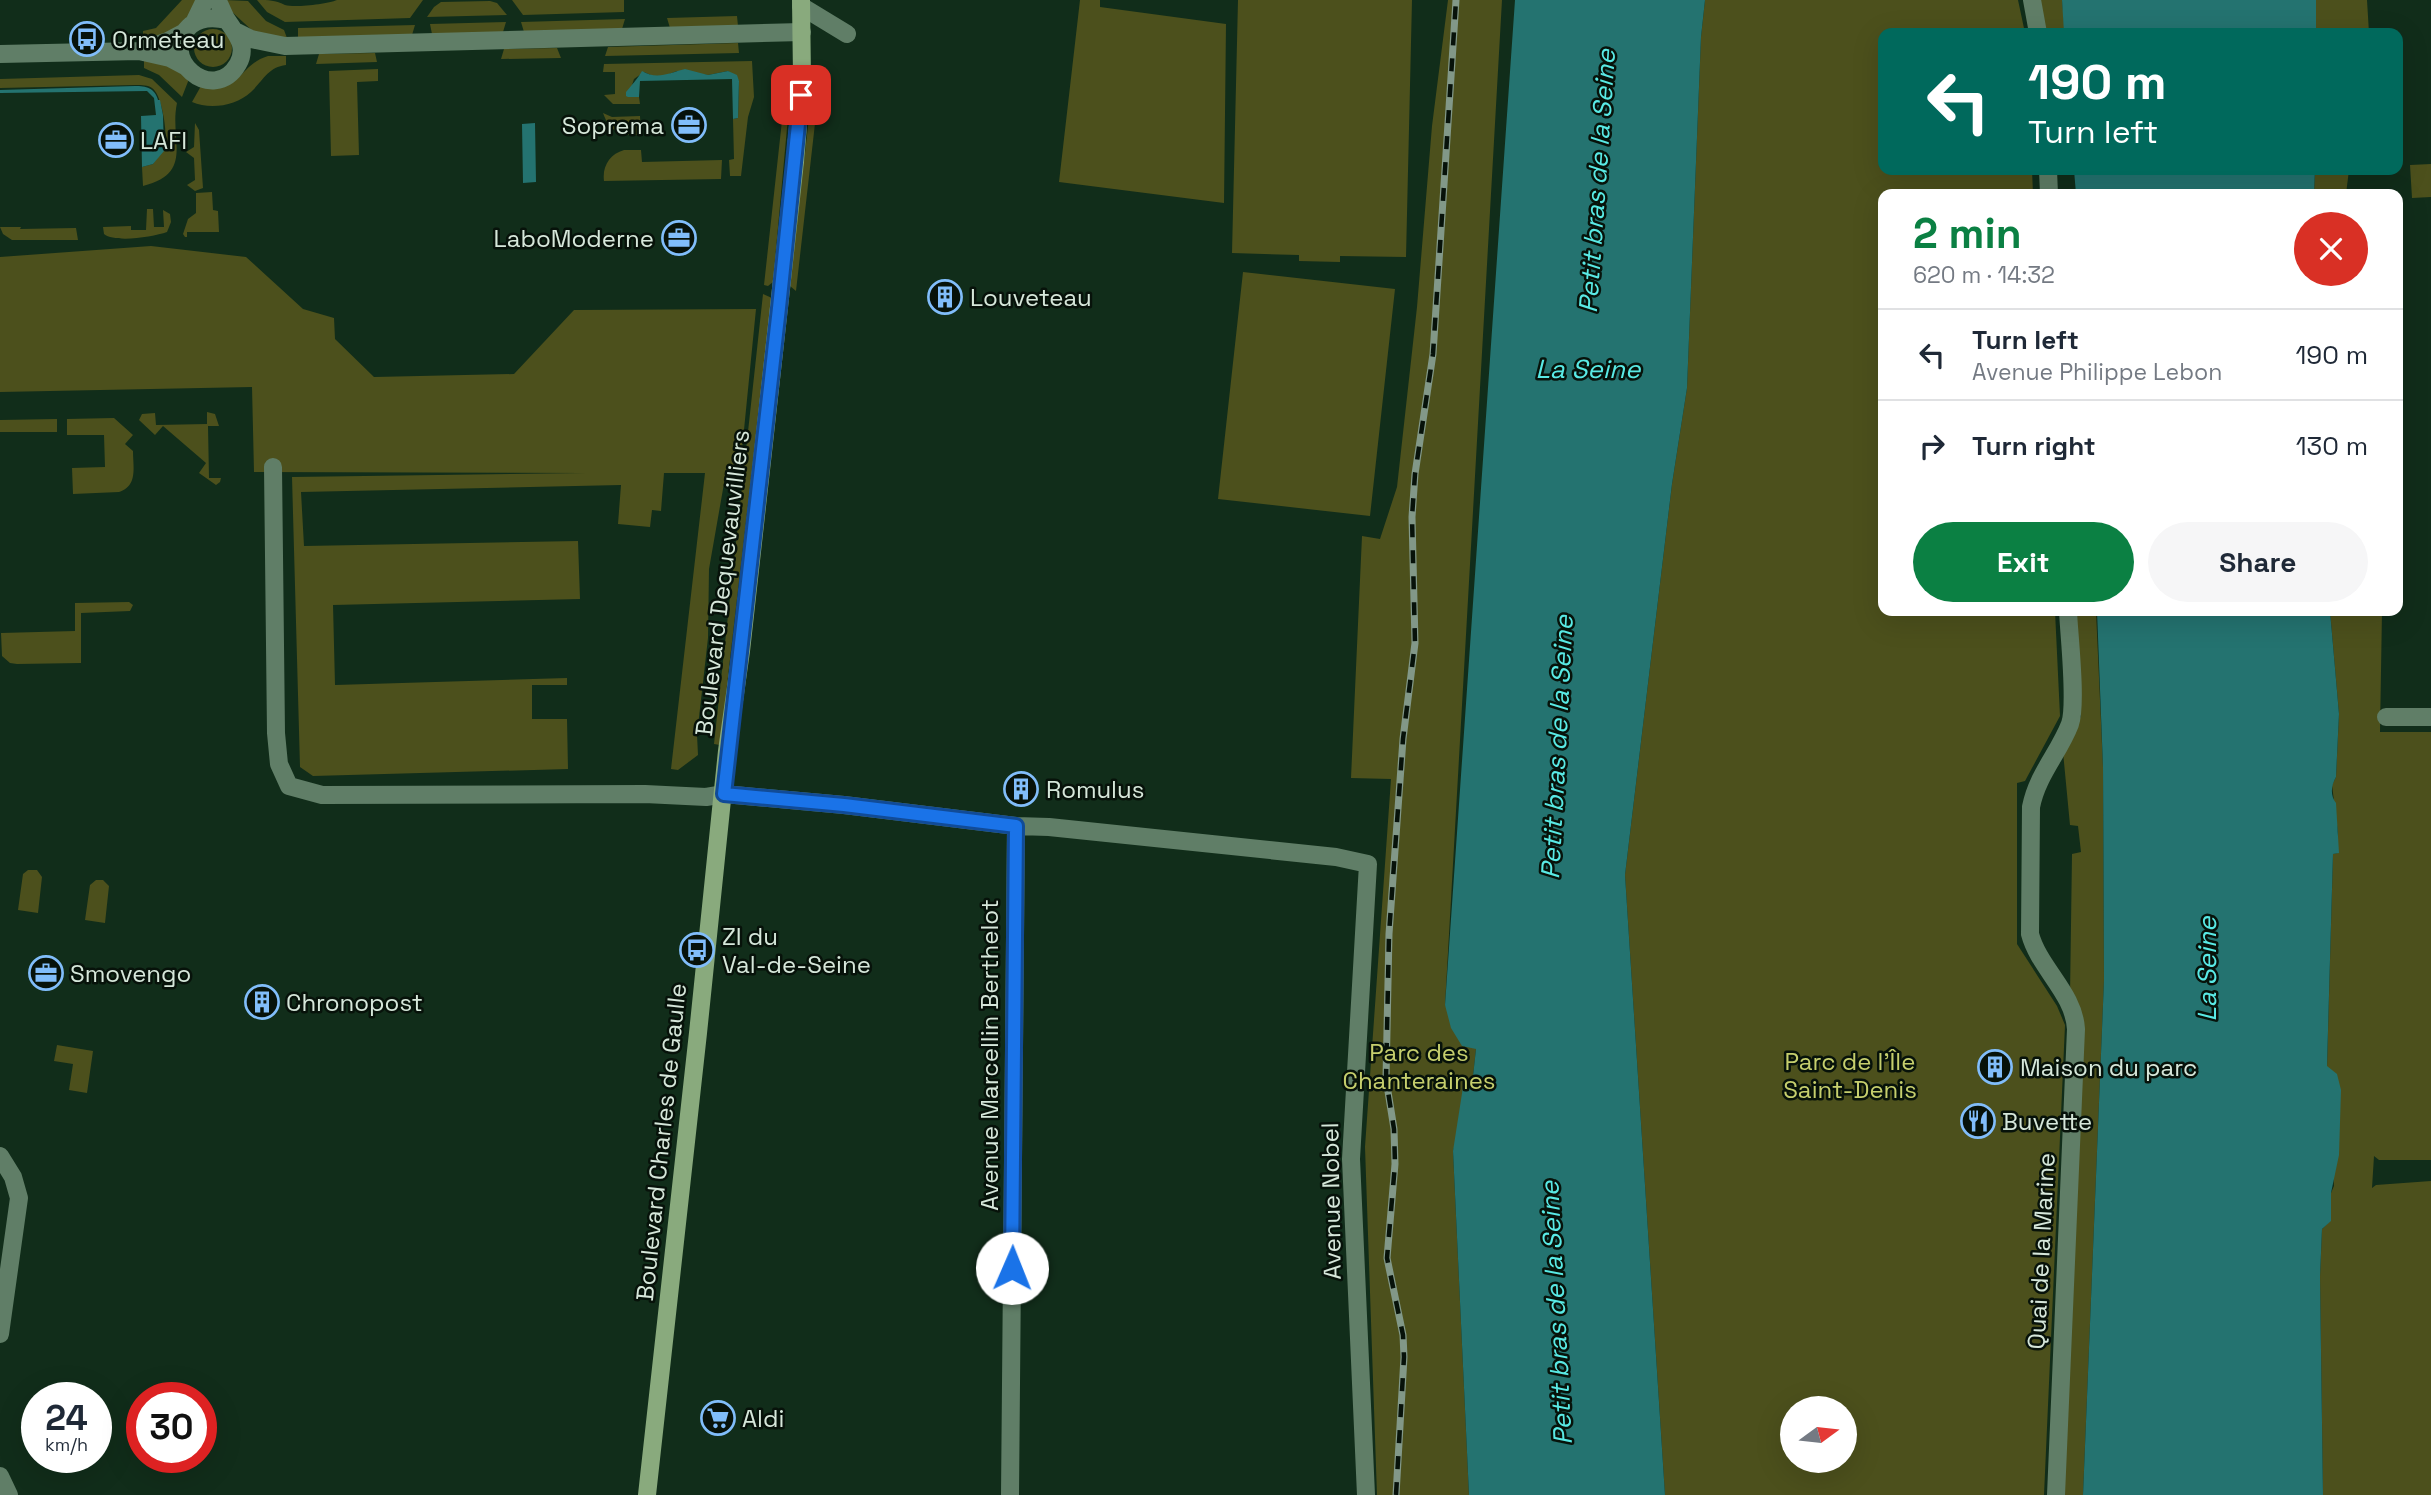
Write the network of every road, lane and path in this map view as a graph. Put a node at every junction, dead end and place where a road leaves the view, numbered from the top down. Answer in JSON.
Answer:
{"nodes":[{"id":1,"x":205,"y":0,"type":"edge"},
{"id":2,"x":217,"y":0,"type":"edge"},
{"id":3,"x":2032,"y":0,"type":"edge"},
{"id":4,"x":801,"y":3,"type":"edge"},
{"id":5,"x":232,"y":26,"type":"junction"},
{"id":6,"x":189,"y":27,"type":"junction"},
{"id":7,"x":2037,"y":28,"type":"edge"},
{"id":8,"x":802,"y":32,"type":"junction"},
{"id":9,"x":847,"y":34,"type":"dead end"},
{"id":10,"x":285,"y":46,"type":"junction"},
{"id":11,"x":139,"y":51,"type":"junction"},
{"id":12,"x":0,"y":54,"type":"edge"},
{"id":13,"x":185,"y":66,"type":"junction"},
{"id":14,"x":235,"y":68,"type":"junction"},
{"id":15,"x":273,"y":467,"type":"dead end"},
{"id":16,"x":2068,"y":616,"type":"edge"},
{"id":17,"x":2386,"y":717,"type":"dead end"},
{"id":18,"x":2431,"y":717,"type":"edge"},
{"id":19,"x":724,"y":794,"type":"junction"},
{"id":20,"x":1016,"y":826,"type":"junction"},
{"id":21,"x":0,"y":1156,"type":"edge"},
{"id":22,"x":0,"y":1334,"type":"edge"},
{"id":23,"x":0,"y":1476,"type":"edge"},
{"id":24,"x":9,"y":1495,"type":"edge"},
{"id":25,"x":647,"y":1495,"type":"edge"},
{"id":26,"x":1010,"y":1495,"type":"edge"},
{"id":27,"x":1366,"y":1495,"type":"edge"},
{"id":28,"x":2056,"y":1495,"type":"edge"}],
"edges":[{"from":1,"to":6,"type":"street"},
{"from":2,"to":5,"type":"street"},
{"from":3,"to":7,"type":"street"},
{"from":4,"to":8,"type":"main road","name":"Boulevard Dequevauvilliers"},
{"from":4,"to":9,"type":"street"},
{"from":5,"to":6,"type":"street"},
{"from":5,"to":10,"type":"street"},
{"from":5,"to":14,"type":"street"},
{"from":6,"to":11,"type":"street"},
{"from":6,"to":13,"type":"street"},
{"from":8,"to":10,"type":"street"},
{"from":8,"to":19,"type":"main road","name":"Boulevard Dequevauvilliers"},
{"from":10,"to":14,"type":"street"},
{"from":11,"to":12,"type":"street"},
{"from":11,"to":13,"type":"street"},
{"from":13,"to":14,"type":"street"},
{"from":15,"to":19,"type":"street"},
{"from":16,"to":28,"type":"street","name":"Quai de la Marine"},
{"from":17,"to":18,"type":"street"},
{"from":19,"to":20,"type":"street"},
{"from":19,"to":25,"type":"main road","name":"Boulevard Charles de Gaulle"},
{"from":20,"to":26,"type":"street","name":"Avenue Marcellin Berthelot"},
{"from":20,"to":27,"type":"street","name":"Avenue Nobel"},
{"from":21,"to":22,"type":"street"},
{"from":23,"to":24,"type":"street"}]}
